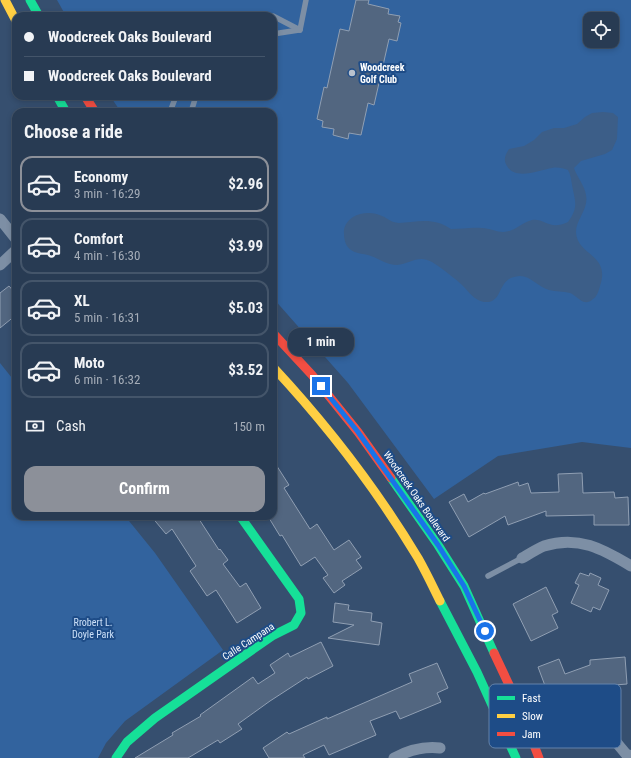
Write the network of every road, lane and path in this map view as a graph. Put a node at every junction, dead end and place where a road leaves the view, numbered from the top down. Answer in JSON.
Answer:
{"nodes":[{"id":1,"x":5,"y":0,"type":"edge"},
{"id":2,"x":30,"y":0,"type":"edge"},
{"id":3,"x":306,"y":0,"type":"edge"},
{"id":4,"x":37,"y":12,"type":"edge"},
{"id":5,"x":12,"y":13,"type":"edge"},
{"id":6,"x":277,"y":18,"type":"edge"},
{"id":7,"x":300,"y":30,"type":"junction"},
{"id":8,"x":277,"y":33,"type":"edge"},
{"id":9,"x":0,"y":219,"type":"edge"},
{"id":10,"x":12,"y":234,"type":"edge"},
{"id":11,"x":12,"y":254,"type":"edge"},
{"id":12,"x":0,"y":265,"type":"edge"},
{"id":13,"x":277,"y":337,"type":"edge"},
{"id":14,"x":277,"y":371,"type":"edge"},
{"id":15,"x":243,"y":520,"type":"edge"},
{"id":16,"x":522,"y":558,"type":"joint"},
{"id":17,"x":631,"y":566,"type":"edge"},
{"id":18,"x":488,"y":576,"type":"dead end"},
{"id":19,"x":509,"y":684,"type":"edge"},
{"id":20,"x":489,"y":698,"type":"edge"},
{"id":21,"x":440,"y":748,"type":"dead end"},
{"id":22,"x":511,"y":748,"type":"edge"},
{"id":23,"x":535,"y":748,"type":"edge"},
{"id":24,"x":621,"y":748,"type":"edge"},
{"id":25,"x":631,"y":756,"type":"edge"},
{"id":26,"x":116,"y":758,"type":"edge"},
{"id":27,"x":394,"y":758,"type":"edge"},
{"id":28,"x":516,"y":758,"type":"edge"},
{"id":29,"x":539,"y":758,"type":"edge"}],
"edges":[{"from":1,"to":5,"type":"main road"},
{"from":2,"to":4,"type":"main road"},
{"from":3,"to":7,"type":"lane"},
{"from":6,"to":7,"type":"lane"},
{"from":7,"to":8,"type":"lane"},
{"from":9,"to":10,"type":"street"},
{"from":11,"to":12,"type":"street"},
{"from":13,"to":19,"type":"main road","name":"Woodcreek Oaks Boulevard"},
{"from":14,"to":20,"type":"main road"},
{"from":15,"to":26,"type":"main road","name":"Calle Campana"},
{"from":16,"to":17,"type":"street"},
{"from":16,"to":18,"type":"lane"},
{"from":21,"to":27,"type":"street"},
{"from":22,"to":28,"type":"main road"},
{"from":23,"to":29,"type":"main road","name":"Woodcreek Oaks Boulevard"},
{"from":24,"to":25,"type":"street"}]}
